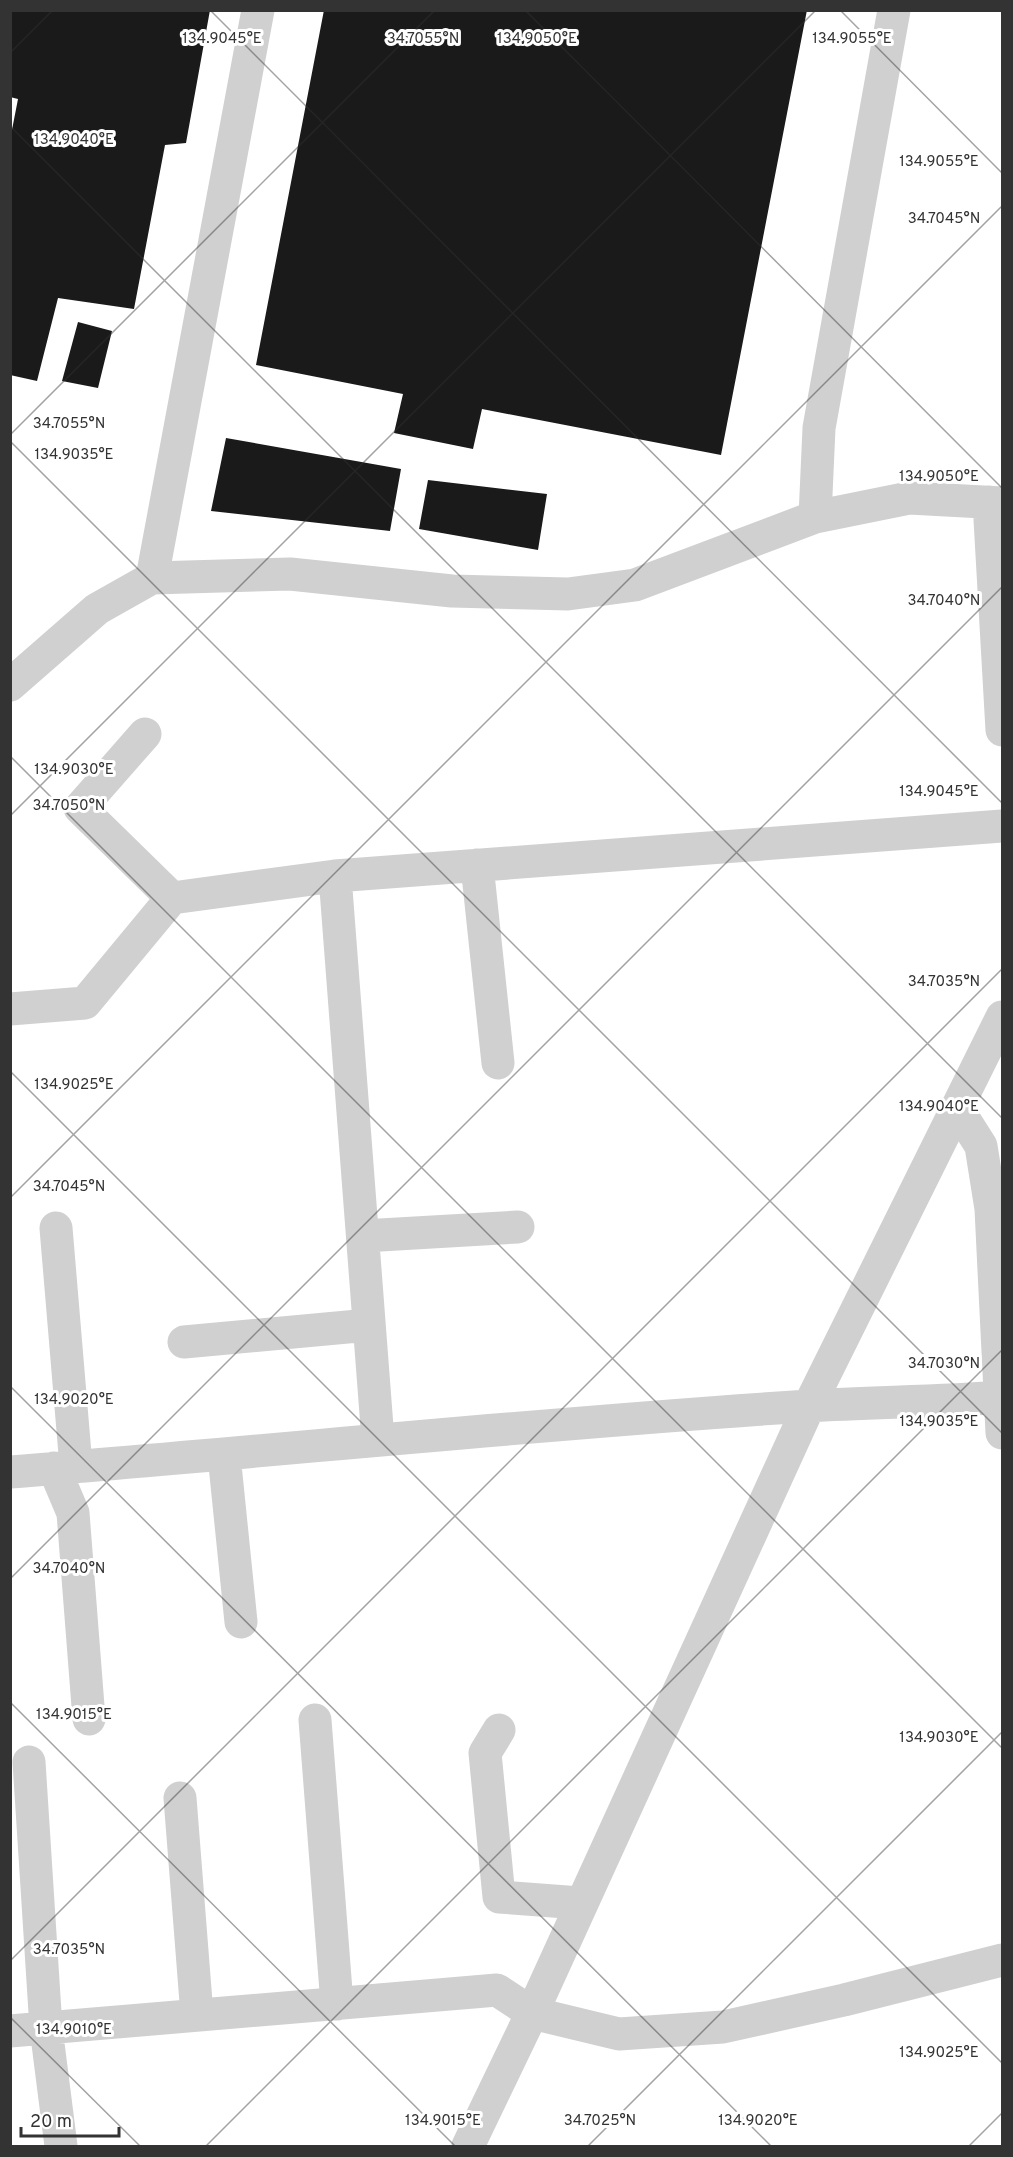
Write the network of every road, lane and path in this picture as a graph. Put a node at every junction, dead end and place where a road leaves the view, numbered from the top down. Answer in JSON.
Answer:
{"nodes":[{"id":1,"x":258,"y":10,"type":"edge"},
{"id":2,"x":894,"y":10,"type":"edge"},
{"id":3,"x":996,"y":502,"type":"edge"},
{"id":4,"x":815,"y":517,"type":"junction"},
{"id":5,"x":152,"y":578,"type":"junction"},
{"id":6,"x":10,"y":685,"type":"edge"},
{"id":7,"x":1002,"y":730,"type":"edge"},
{"id":8,"x":145,"y":734,"type":"dead end"},
{"id":9,"x":1002,"y":826,"type":"edge"},
{"id":10,"x":477,"y":865,"type":"junction"},
{"id":11,"x":334,"y":876,"type":"junction"},
{"id":12,"x":172,"y":898,"type":"junction"},
{"id":13,"x":10,"y":1009,"type":"edge"},
{"id":14,"x":1002,"y":1017,"type":"edge"},
{"id":15,"x":498,"y":1063,"type":"dead end"},
{"id":16,"x":957,"y":1108,"type":"junction"},
{"id":17,"x":997,"y":1208,"type":"edge"},
{"id":18,"x":518,"y":1227,"type":"dead end"},
{"id":19,"x":56,"y":1228,"type":"dead end"},
{"id":20,"x":363,"y":1236,"type":"junction"},
{"id":21,"x":369,"y":1325,"type":"junction"},
{"id":22,"x":184,"y":1342,"type":"dead end"},
{"id":23,"x":1001,"y":1397,"type":"edge"},
{"id":24,"x":809,"y":1406,"type":"junction"},
{"id":25,"x":1002,"y":1433,"type":"edge"},
{"id":26,"x":378,"y":1440,"type":"junction"},
{"id":27,"x":224,"y":1455,"type":"junction"},
{"id":28,"x":65,"y":1467,"type":"junction"},
{"id":29,"x":10,"y":1472,"type":"edge"},
{"id":30,"x":241,"y":1622,"type":"dead end"},
{"id":31,"x":89,"y":1719,"type":"dead end"},
{"id":32,"x":315,"y":1720,"type":"dead end"},
{"id":33,"x":499,"y":1730,"type":"dead end"},
{"id":34,"x":29,"y":1762,"type":"dead end"},
{"id":35,"x":180,"y":1798,"type":"dead end"},
{"id":36,"x":580,"y":1903,"type":"junction"},
{"id":37,"x":1002,"y":1960,"type":"edge"},
{"id":38,"x":337,"y":2004,"type":"junction"},
{"id":39,"x":532,"y":2013,"type":"junction"},
{"id":40,"x":197,"y":2015,"type":"junction"},
{"id":41,"x":46,"y":2028,"type":"junction"},
{"id":42,"x":10,"y":2031,"type":"edge"},
{"id":43,"x":61,"y":2146,"type":"edge"},
{"id":44,"x":468,"y":2146,"type":"edge"}],
"edges":[{"from":1,"to":5,"type":"street"},
{"from":2,"to":4,"type":"street"},
{"from":3,"to":4,"type":"street"},
{"from":3,"to":7,"type":"street"},
{"from":4,"to":5,"type":"street"},
{"from":5,"to":6,"type":"street"},
{"from":8,"to":12,"type":"street"},
{"from":9,"to":10,"type":"street"},
{"from":10,"to":11,"type":"street"},
{"from":10,"to":15,"type":"street"},
{"from":11,"to":12,"type":"street"},
{"from":11,"to":20,"type":"street"},
{"from":12,"to":13,"type":"street"},
{"from":14,"to":16,"type":"street"},
{"from":16,"to":17,"type":"street"},
{"from":16,"to":24,"type":"street"},
{"from":17,"to":23,"type":"street"},
{"from":18,"to":20,"type":"street"},
{"from":19,"to":28,"type":"street"},
{"from":20,"to":21,"type":"street"},
{"from":21,"to":22,"type":"street"},
{"from":21,"to":26,"type":"street"},
{"from":23,"to":24,"type":"street"},
{"from":23,"to":25,"type":"street"},
{"from":24,"to":26,"type":"street"},
{"from":24,"to":36,"type":"street"},
{"from":26,"to":27,"type":"street"},
{"from":27,"to":28,"type":"street"},
{"from":27,"to":30,"type":"street"},
{"from":28,"to":29,"type":"street"},
{"from":28,"to":31,"type":"street"},
{"from":32,"to":38,"type":"street"},
{"from":33,"to":36,"type":"street"},
{"from":34,"to":41,"type":"street"},
{"from":35,"to":40,"type":"street"},
{"from":36,"to":39,"type":"street"},
{"from":37,"to":39,"type":"street"},
{"from":38,"to":39,"type":"street"},
{"from":38,"to":40,"type":"street"},
{"from":39,"to":44,"type":"street"},
{"from":40,"to":41,"type":"street"},
{"from":41,"to":42,"type":"street"},
{"from":41,"to":43,"type":"street"}]}
